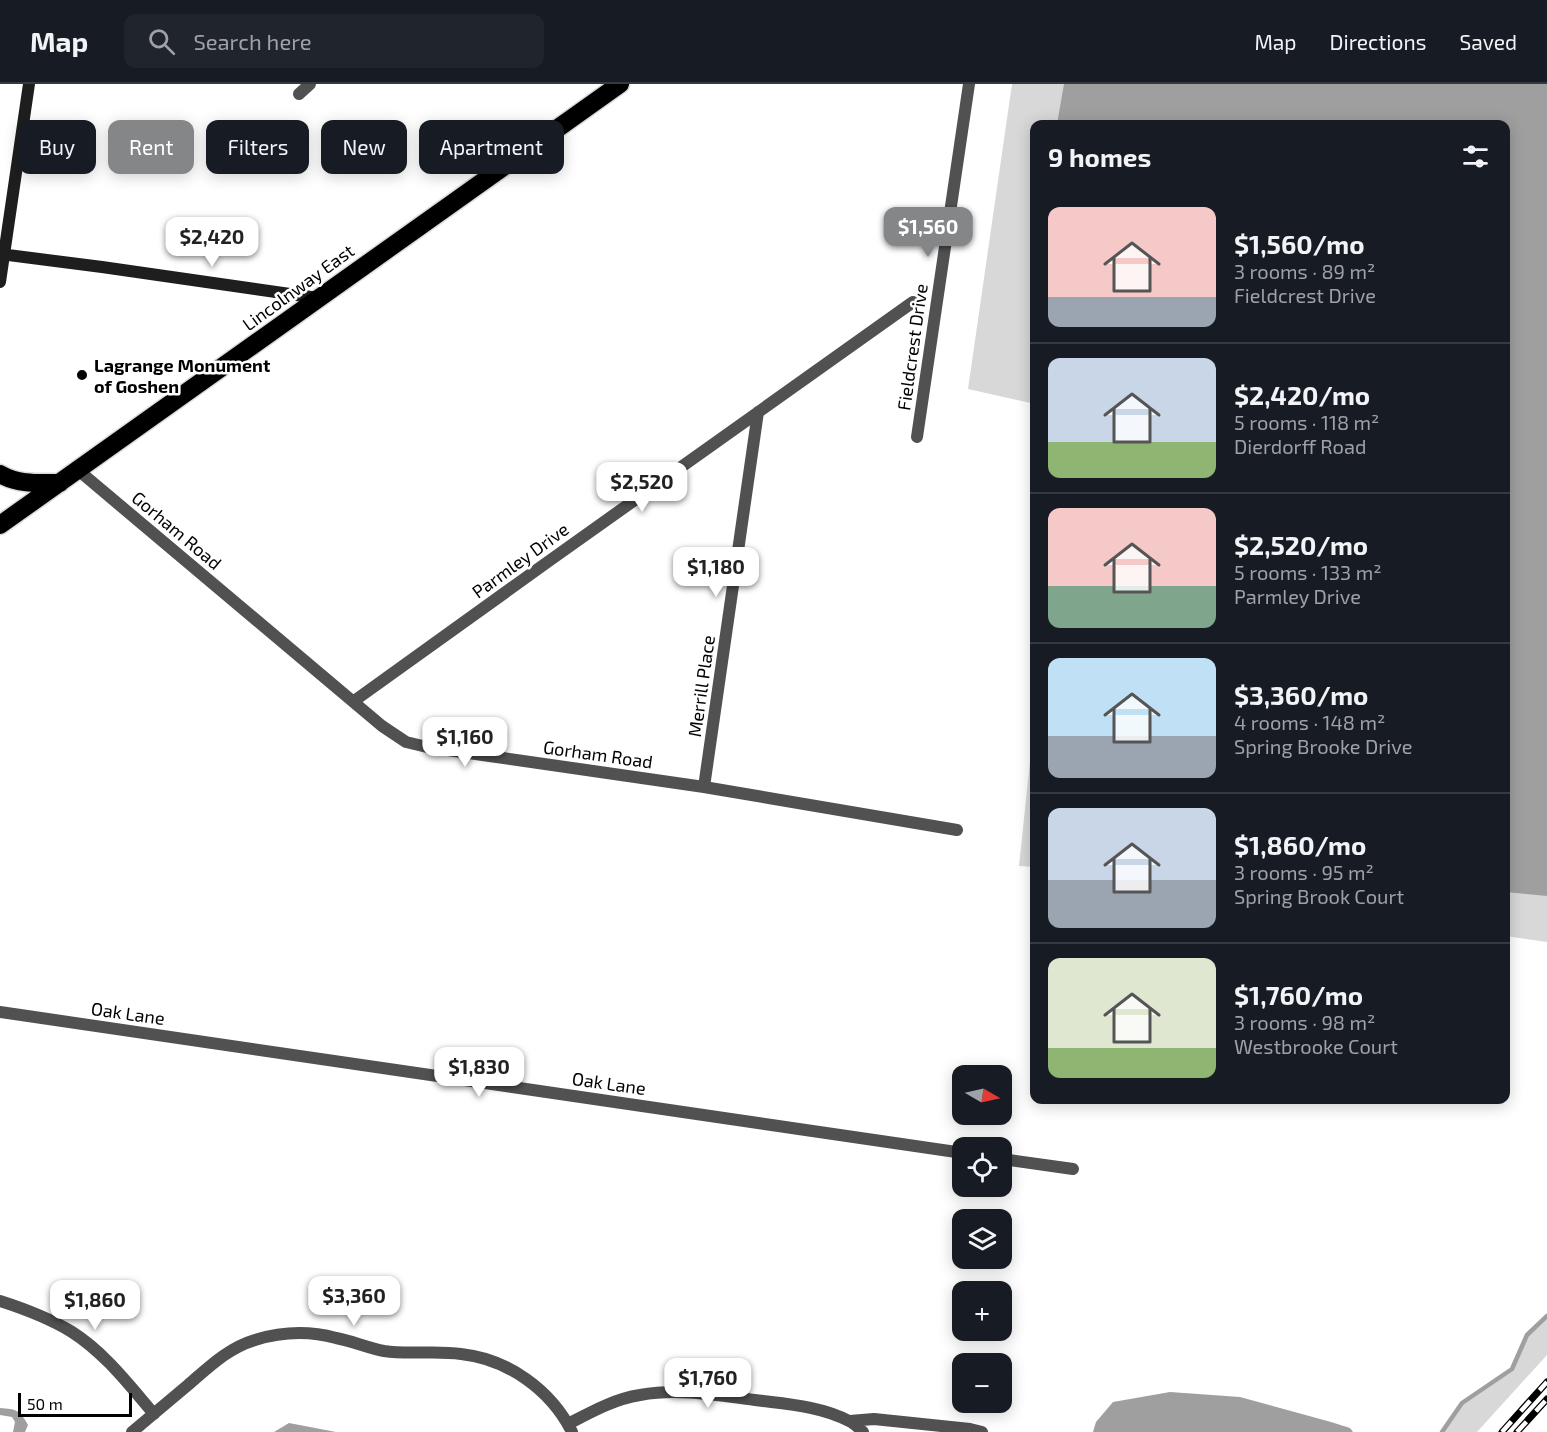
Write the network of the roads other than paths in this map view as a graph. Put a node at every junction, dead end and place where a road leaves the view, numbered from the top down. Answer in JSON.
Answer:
{"nodes":[{"id":1,"x":29,"y":84,"type":"edge"},
{"id":2,"x":310,"y":84,"type":"edge"},
{"id":3,"x":620,"y":84,"type":"edge"},
{"id":4,"x":969,"y":84,"type":"edge"},
{"id":5,"x":299,"y":94,"type":"dead end"},
{"id":6,"x":2,"y":254,"type":"edge"},
{"id":7,"x":0,"y":282,"type":"edge"},
{"id":8,"x":318,"y":298,"type":"junction"},
{"id":9,"x":912,"y":302,"type":"dead end"},
{"id":10,"x":758,"y":412,"type":"junction"},
{"id":11,"x":917,"y":437,"type":"dead end"},
{"id":12,"x":78,"y":470,"type":"junction"},
{"id":13,"x":0,"y":474,"type":"edge"},
{"id":14,"x":60,"y":483,"type":"junction"},
{"id":15,"x":0,"y":525,"type":"edge"},
{"id":16,"x":354,"y":701,"type":"junction"},
{"id":17,"x":704,"y":787,"type":"junction"},
{"id":18,"x":957,"y":830,"type":"dead end"},
{"id":19,"x":0,"y":1012,"type":"edge"},
{"id":20,"x":952,"y":1151,"type":"edge"},
{"id":21,"x":1012,"y":1160,"type":"edge"},
{"id":22,"x":1073,"y":1169,"type":"dead end"},
{"id":23,"x":0,"y":1300,"type":"edge"},
{"id":24,"x":154,"y":1414,"type":"junction"},
{"id":25,"x":850,"y":1421,"type":"junction"},
{"id":26,"x":570,"y":1428,"type":"edge"},
{"id":27,"x":132,"y":1432,"type":"edge"},
{"id":28,"x":863,"y":1432,"type":"edge"},
{"id":29,"x":982,"y":1432,"type":"edge"}],
"edges":[{"from":1,"to":6,"type":"street"},
{"from":2,"to":5,"type":"street"},
{"from":3,"to":8,"type":"highway","name":"Lincolnway East"},
{"from":4,"to":11,"type":"street","name":"Fieldcrest Drive"},
{"from":6,"to":7,"type":"street"},
{"from":6,"to":8,"type":"street"},
{"from":8,"to":12,"type":"highway","name":"Lincolnway East"},
{"from":9,"to":10,"type":"street","name":"Parmley Drive"},
{"from":10,"to":16,"type":"street","name":"Parmley Drive"},
{"from":10,"to":17,"type":"street","name":"Merrill Place"},
{"from":12,"to":14,"type":"highway","name":"Lincolnway East"},
{"from":12,"to":16,"type":"street","name":"Gorham Road"},
{"from":13,"to":14,"type":"highway"},
{"from":14,"to":15,"type":"highway","name":"Lincolnway East"},
{"from":16,"to":17,"type":"street","name":"Gorham Road"},
{"from":17,"to":18,"type":"street","name":"Gorham Road"},
{"from":19,"to":20,"type":"street","name":"Oak Lane"},
{"from":21,"to":22,"type":"street"},
{"from":23,"to":24,"type":"street"},
{"from":24,"to":26,"type":"street"},
{"from":24,"to":27,"type":"street"},
{"from":25,"to":26,"type":"street"},
{"from":25,"to":28,"type":"street"},
{"from":25,"to":29,"type":"street"}]}
